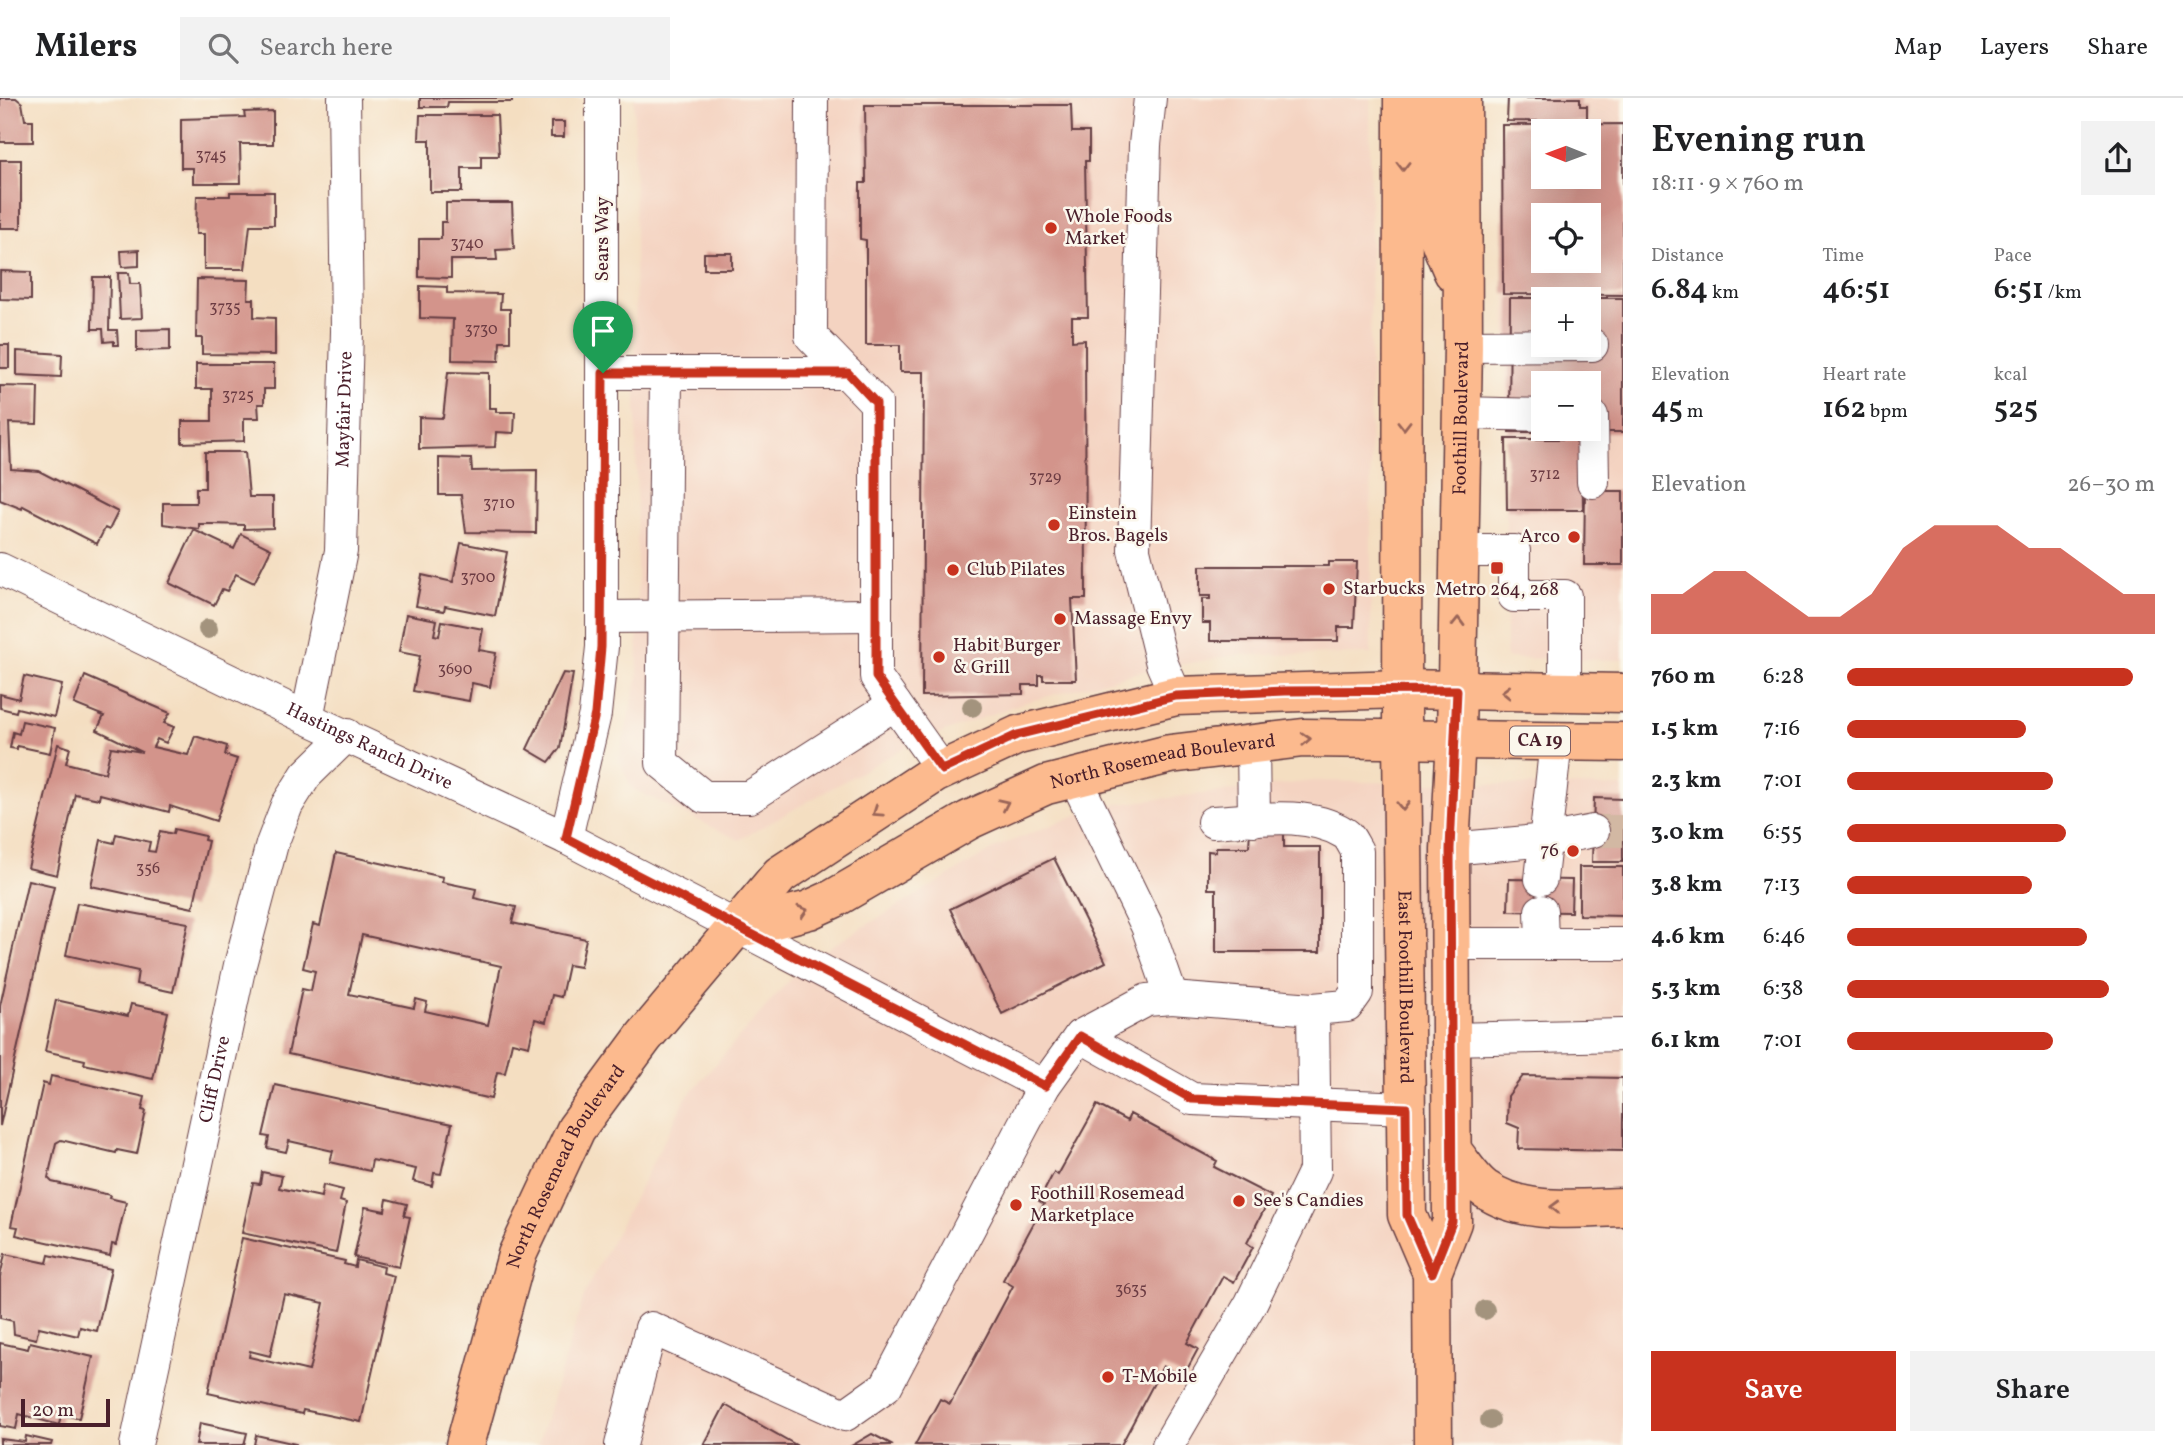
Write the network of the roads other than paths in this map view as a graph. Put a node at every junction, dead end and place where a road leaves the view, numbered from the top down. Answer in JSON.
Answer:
{"nodes":[{"id":1,"x":344,"y":98,"type":"edge"},
{"id":2,"x":602,"y":98,"type":"edge"},
{"id":3,"x":812,"y":98,"type":"edge"},
{"id":4,"x":1150,"y":98,"type":"edge"},
{"id":5,"x":1403,"y":98,"type":"edge"},
{"id":6,"x":1426,"y":98,"type":"edge"},
{"id":7,"x":1462,"y":98,"type":"edge"},
{"id":8,"x":1462,"y":296,"type":"junction"},
{"id":9,"x":1531,"y":345,"type":"edge"},
{"id":10,"x":1463,"y":346,"type":"junction"},
{"id":11,"x":603,"y":373,"type":"junction"},
{"id":12,"x":666,"y":373,"type":"junction"},
{"id":13,"x":848,"y":373,"type":"junction"},
{"id":14,"x":1460,"y":413,"type":"junction"},
{"id":15,"x":1531,"y":415,"type":"edge"},
{"id":16,"x":1592,"y":441,"type":"edge"},
{"id":17,"x":1593,"y":482,"type":"dead end"},
{"id":18,"x":1458,"y":551,"type":"junction"},
{"id":19,"x":0,"y":569,"type":"edge"},
{"id":20,"x":876,"y":615,"type":"junction"},
{"id":21,"x":602,"y":617,"type":"junction"},
{"id":22,"x":665,"y":617,"type":"junction"},
{"id":23,"x":1403,"y":689,"type":"junction"},
{"id":24,"x":1457,"y":690,"type":"junction"},
{"id":25,"x":1565,"y":692,"type":"junction"},
{"id":26,"x":1623,"y":693,"type":"edge"},
{"id":27,"x":1176,"y":696,"type":"junction"},
{"id":28,"x":895,"y":704,"type":"junction"},
{"id":29,"x":307,"y":718,"type":"junction"},
{"id":30,"x":346,"y":735,"type":"junction"},
{"id":31,"x":1402,"y":738,"type":"junction"},
{"id":32,"x":1456,"y":738,"type":"junction"},
{"id":33,"x":1556,"y":741,"type":"junction"},
{"id":34,"x":1623,"y":742,"type":"edge"},
{"id":35,"x":1253,"y":744,"type":"junction"},
{"id":36,"x":942,"y":770,"type":"junction"},
{"id":37,"x":1074,"y":778,"type":"junction"},
{"id":38,"x":1254,"y":820,"type":"junction"},
{"id":39,"x":1213,"y":822,"type":"dead end"},
{"id":40,"x":1593,"y":831,"type":"tunnel mouth"},
{"id":41,"x":566,"y":838,"type":"junction"},
{"id":42,"x":1547,"y":840,"type":"junction"},
{"id":43,"x":1450,"y":849,"type":"junction"},
{"id":44,"x":1541,"y":879,"type":"dead end"},
{"id":45,"x":1541,"y":911,"type":"dead end"},
{"id":46,"x":737,"y":929,"type":"junction"},
{"id":47,"x":1451,"y":944,"type":"junction"},
{"id":48,"x":1542,"y":944,"type":"junction"},
{"id":49,"x":1623,"y":944,"type":"edge"},
{"id":50,"x":1172,"y":998,"type":"junction"},
{"id":51,"x":1313,"y":1009,"type":"junction"},
{"id":52,"x":1623,"y":1035,"type":"edge"},
{"id":53,"x":1080,"y":1036,"type":"junction"},
{"id":54,"x":1451,"y":1039,"type":"junction"},
{"id":55,"x":1045,"y":1086,"type":"junction"},
{"id":56,"x":1315,"y":1105,"type":"junction"},
{"id":57,"x":1406,"y":1108,"type":"junction"},
{"id":58,"x":1453,"y":1152,"type":"junction"},
{"id":59,"x":1623,"y":1207,"type":"edge"},
{"id":60,"x":1432,"y":1273,"type":"junction"},
{"id":61,"x":136,"y":1445,"type":"edge"},
{"id":62,"x":465,"y":1445,"type":"edge"},
{"id":63,"x":621,"y":1445,"type":"edge"},
{"id":64,"x":1168,"y":1445,"type":"edge"},
{"id":65,"x":1433,"y":1445,"type":"edge"}],
"edges":[{"from":1,"to":29,"type":"street","name":"Mayfair Drive"},
{"from":2,"to":11,"type":"street","name":"Sears Way"},
{"from":3,"to":13,"type":"street"},
{"from":4,"to":27,"type":"street"},
{"from":5,"to":23,"type":"main road","one_way":true},
{"from":6,"to":8,"type":"main road"},
{"from":7,"to":8,"type":"main road","name":"Foothill Boulevard"},
{"from":8,"to":10,"type":"main road","name":"Foothill Boulevard"},
{"from":9,"to":10,"type":"street"},
{"from":10,"to":14,"type":"main road","name":"Foothill Boulevard"},
{"from":11,"to":12,"type":"street"},
{"from":11,"to":21,"type":"street","name":"Sears Way"},
{"from":12,"to":13,"type":"street"},
{"from":12,"to":22,"type":"street"},
{"from":13,"to":20,"type":"street"},
{"from":14,"to":15,"type":"street"},
{"from":14,"to":18,"type":"main road","name":"Foothill Boulevard"},
{"from":16,"to":17,"type":"street"},
{"from":24,"to":18,"type":"main road","name":"Foothill Boulevard","one_way":true},
{"from":18,"to":25,"type":"street"},
{"from":19,"to":29,"type":"street","name":"Hastings Ranch Drive"},
{"from":20,"to":22,"type":"street"},
{"from":20,"to":28,"type":"street"},
{"from":21,"to":22,"type":"street"},
{"from":21,"to":41,"type":"street","name":"Sears Way"},
{"from":22,"to":28,"type":"street"},
{"from":23,"to":24,"type":"main road","name":"North Rosemead Boulevard"},
{"from":23,"to":27,"type":"main road","name":"North Rosemead Boulevard"},
{"from":23,"to":31,"type":"main road"},
{"from":25,"to":24,"type":"main road","name":"North Rosemead Boulevard","one_way":true},
{"from":24,"to":32,"type":"main road","name":"Foothill Boulevard"},
{"from":25,"to":26,"type":"main road","name":"North Rosemead Boulevard"},
{"from":27,"to":36,"type":"main road","name":"North Rosemead Boulevard"},
{"from":28,"to":36,"type":"street"},
{"from":29,"to":30,"type":"street","name":"Hastings Ranch Drive"},
{"from":30,"to":41,"type":"street","name":"Hastings Ranch Drive"},
{"from":30,"to":61,"type":"street","name":"Cliff Drive"},
{"from":31,"to":32,"type":"main road","name":"North Rosemead Boulevard","number":"CA 19"},
{"from":35,"to":31,"type":"main road","name":"North Rosemead Boulevard","one_way":true},
{"from":31,"to":57,"type":"main road","name":"East Foothill Boulevard","one_way":true},
{"from":32,"to":33,"type":"main road","name":"North Rosemead Boulevard","number":"CA 19"},
{"from":32,"to":43,"type":"main road","name":"East Foothill Boulevard"},
{"from":33,"to":34,"type":"main road","name":"North Rosemead Boulevard","number":"CA 19"},
{"from":33,"to":42,"type":"street"},
{"from":35,"to":37,"type":"main road","name":"North Rosemead Boulevard"},
{"from":35,"to":38,"type":"street"},
{"from":36,"to":46,"type":"main road","name":"North Rosemead Boulevard","one_way":true},
{"from":46,"to":37,"type":"main road","name":"North Rosemead Boulevard","one_way":true},
{"from":37,"to":50,"type":"street"},
{"from":38,"to":39,"type":"street"},
{"from":38,"to":51,"type":"street"},
{"from":40,"to":42,"type":"street"},
{"from":41,"to":46,"type":"street","name":"Hastings Ranch Drive"},
{"from":42,"to":43,"type":"street"},
{"from":42,"to":44,"type":"street"},
{"from":43,"to":47,"type":"main road","name":"East Foothill Boulevard"},
{"from":45,"to":48,"type":"street"},
{"from":46,"to":55,"type":"street","name":"Hastings Ranch Drive"},
{"from":46,"to":62,"type":"main road","name":"North Rosemead Boulevard"},
{"from":47,"to":48,"type":"street"},
{"from":47,"to":54,"type":"main road","name":"East Foothill Boulevard"},
{"from":48,"to":49,"type":"street"},
{"from":50,"to":51,"type":"street"},
{"from":50,"to":53,"type":"street"},
{"from":51,"to":56,"type":"street"},
{"from":52,"to":54,"type":"street"},
{"from":53,"to":55,"type":"street"},
{"from":53,"to":56,"type":"street"},
{"from":54,"to":58,"type":"main road","name":"East Foothill Boulevard"},
{"from":55,"to":63,"type":"street"},
{"from":56,"to":57,"type":"street"},
{"from":56,"to":64,"type":"street"},
{"from":57,"to":60,"type":"main road","name":"East Foothill Boulevard"},
{"from":59,"to":58,"type":"main road","one_way":true},
{"from":58,"to":60,"type":"main road","name":"East Foothill Boulevard"},
{"from":60,"to":65,"type":"main road","name":"East Foothill Boulevard"}]}
